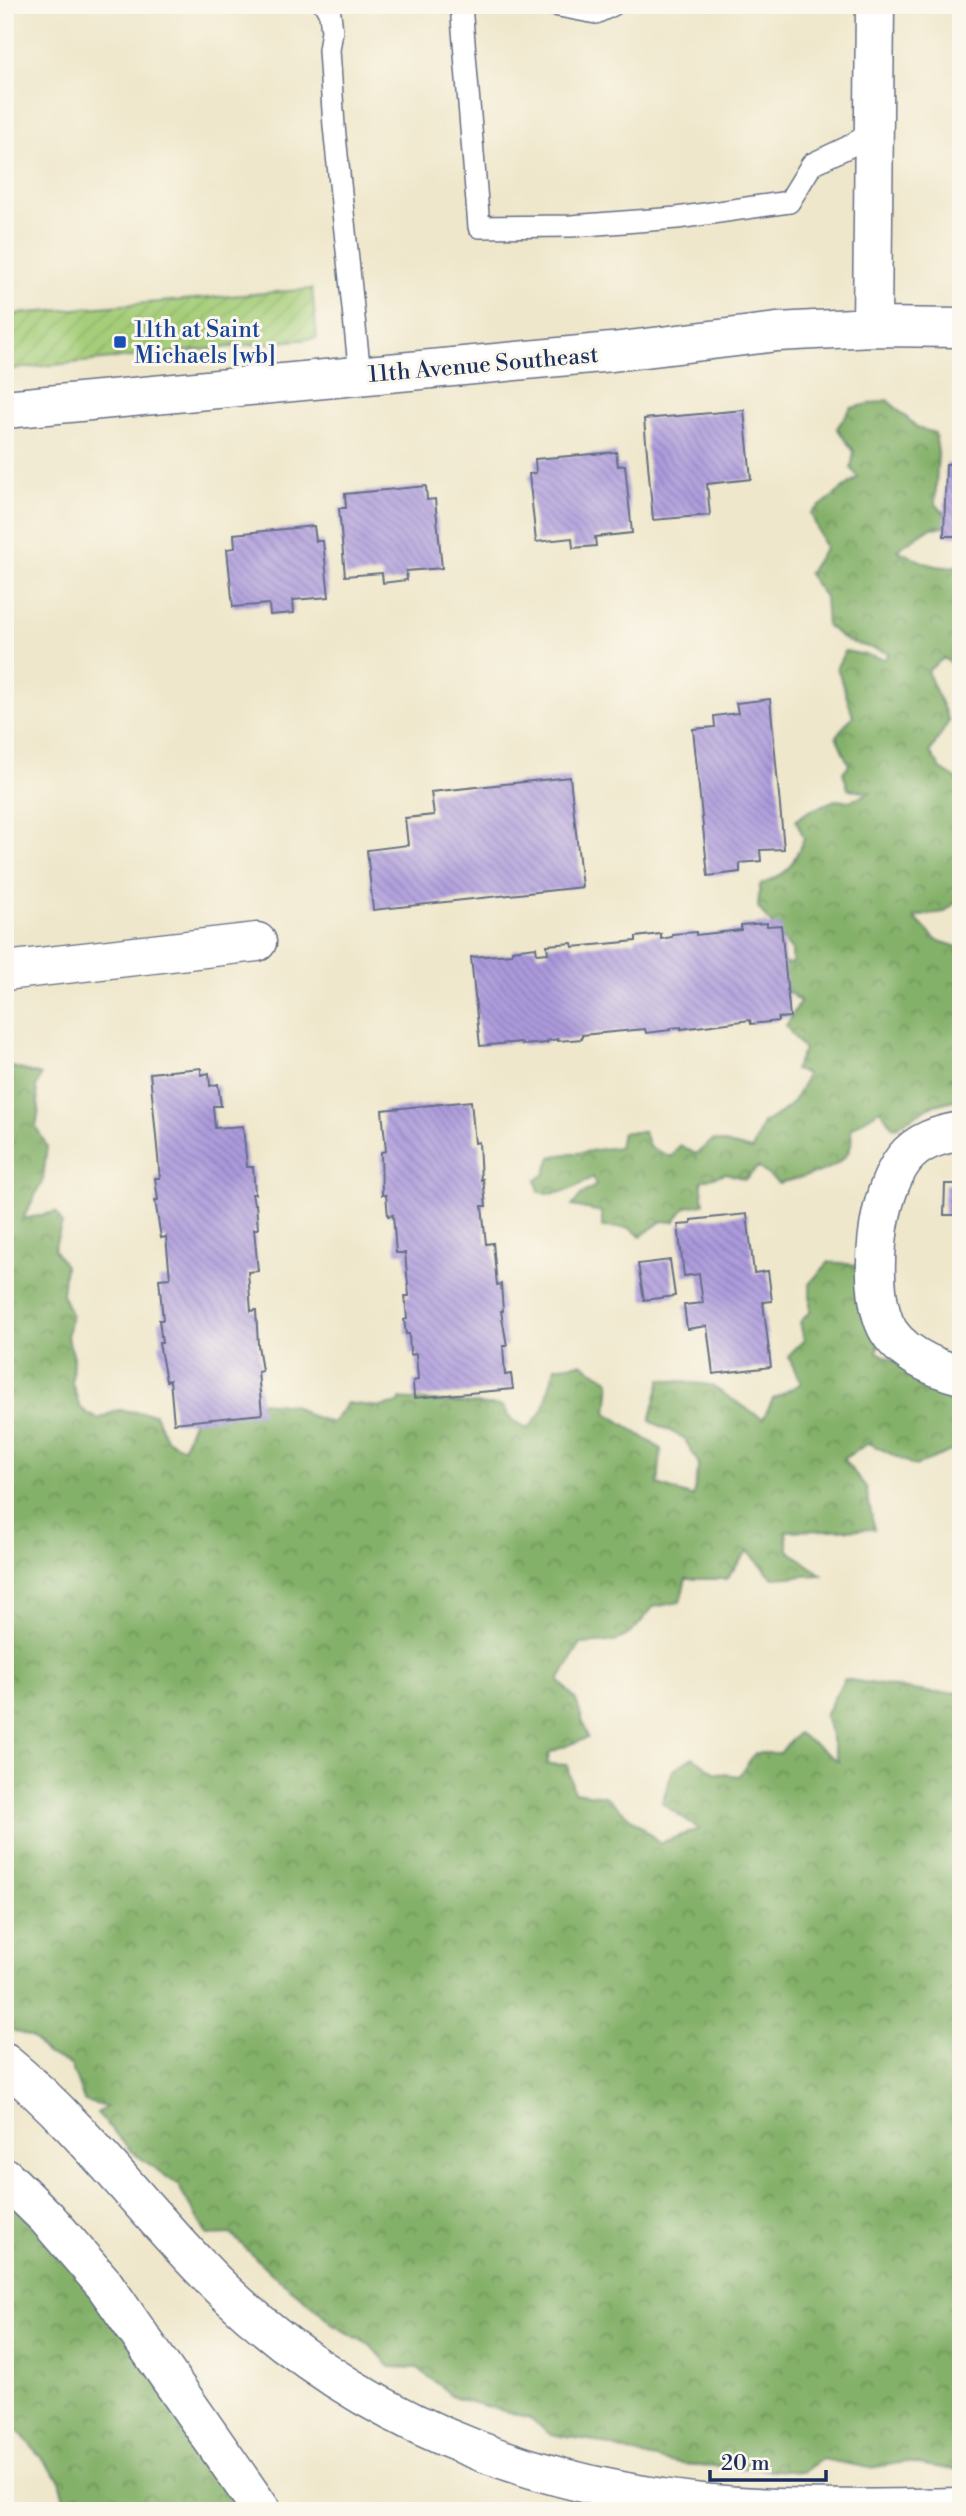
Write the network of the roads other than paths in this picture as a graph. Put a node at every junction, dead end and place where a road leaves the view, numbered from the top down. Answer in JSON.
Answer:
{"nodes":[{"id":1,"x":325,"y":5,"type":"edge"},
{"id":2,"x":461,"y":5,"type":"edge"},
{"id":3,"x":554,"y":5,"type":"edge"},
{"id":4,"x":613,"y":5,"type":"edge"},
{"id":5,"x":875,"y":5,"type":"edge"},
{"id":6,"x":874,"y":131,"type":"junction"},
{"id":7,"x":872,"y":327,"type":"junction"},
{"id":8,"x":961,"y":328,"type":"edge"},
{"id":9,"x":360,"y":375,"type":"junction"},
{"id":10,"x":5,"y":410,"type":"edge"},
{"id":11,"x":257,"y":942,"type":"dead end"},
{"id":12,"x":5,"y":971,"type":"edge"},
{"id":13,"x":961,"y":1131,"type":"edge"},
{"id":14,"x":948,"y":1372,"type":"edge"},
{"id":15,"x":5,"y":2063,"type":"edge"},
{"id":16,"x":5,"y":2176,"type":"edge"},
{"id":17,"x":961,"y":2507,"type":"edge"},
{"id":18,"x":262,"y":2511,"type":"edge"}],
"edges":[{"from":1,"to":9,"type":"lane"},
{"from":2,"to":6,"type":"lane"},
{"from":3,"to":4,"type":"lane"},
{"from":5,"to":6,"type":"main road"},
{"from":6,"to":7,"type":"main road"},
{"from":7,"to":8,"type":"main road","name":"11th Avenue Southeast"},
{"from":7,"to":9,"type":"main road","name":"11th Avenue Southeast"},
{"from":9,"to":10,"type":"main road","name":"11th Avenue Southeast"},
{"from":11,"to":12,"type":"main road"},
{"from":13,"to":14,"type":"main road"},
{"from":15,"to":17,"type":"main road"},
{"from":16,"to":18,"type":"main road"}]}
